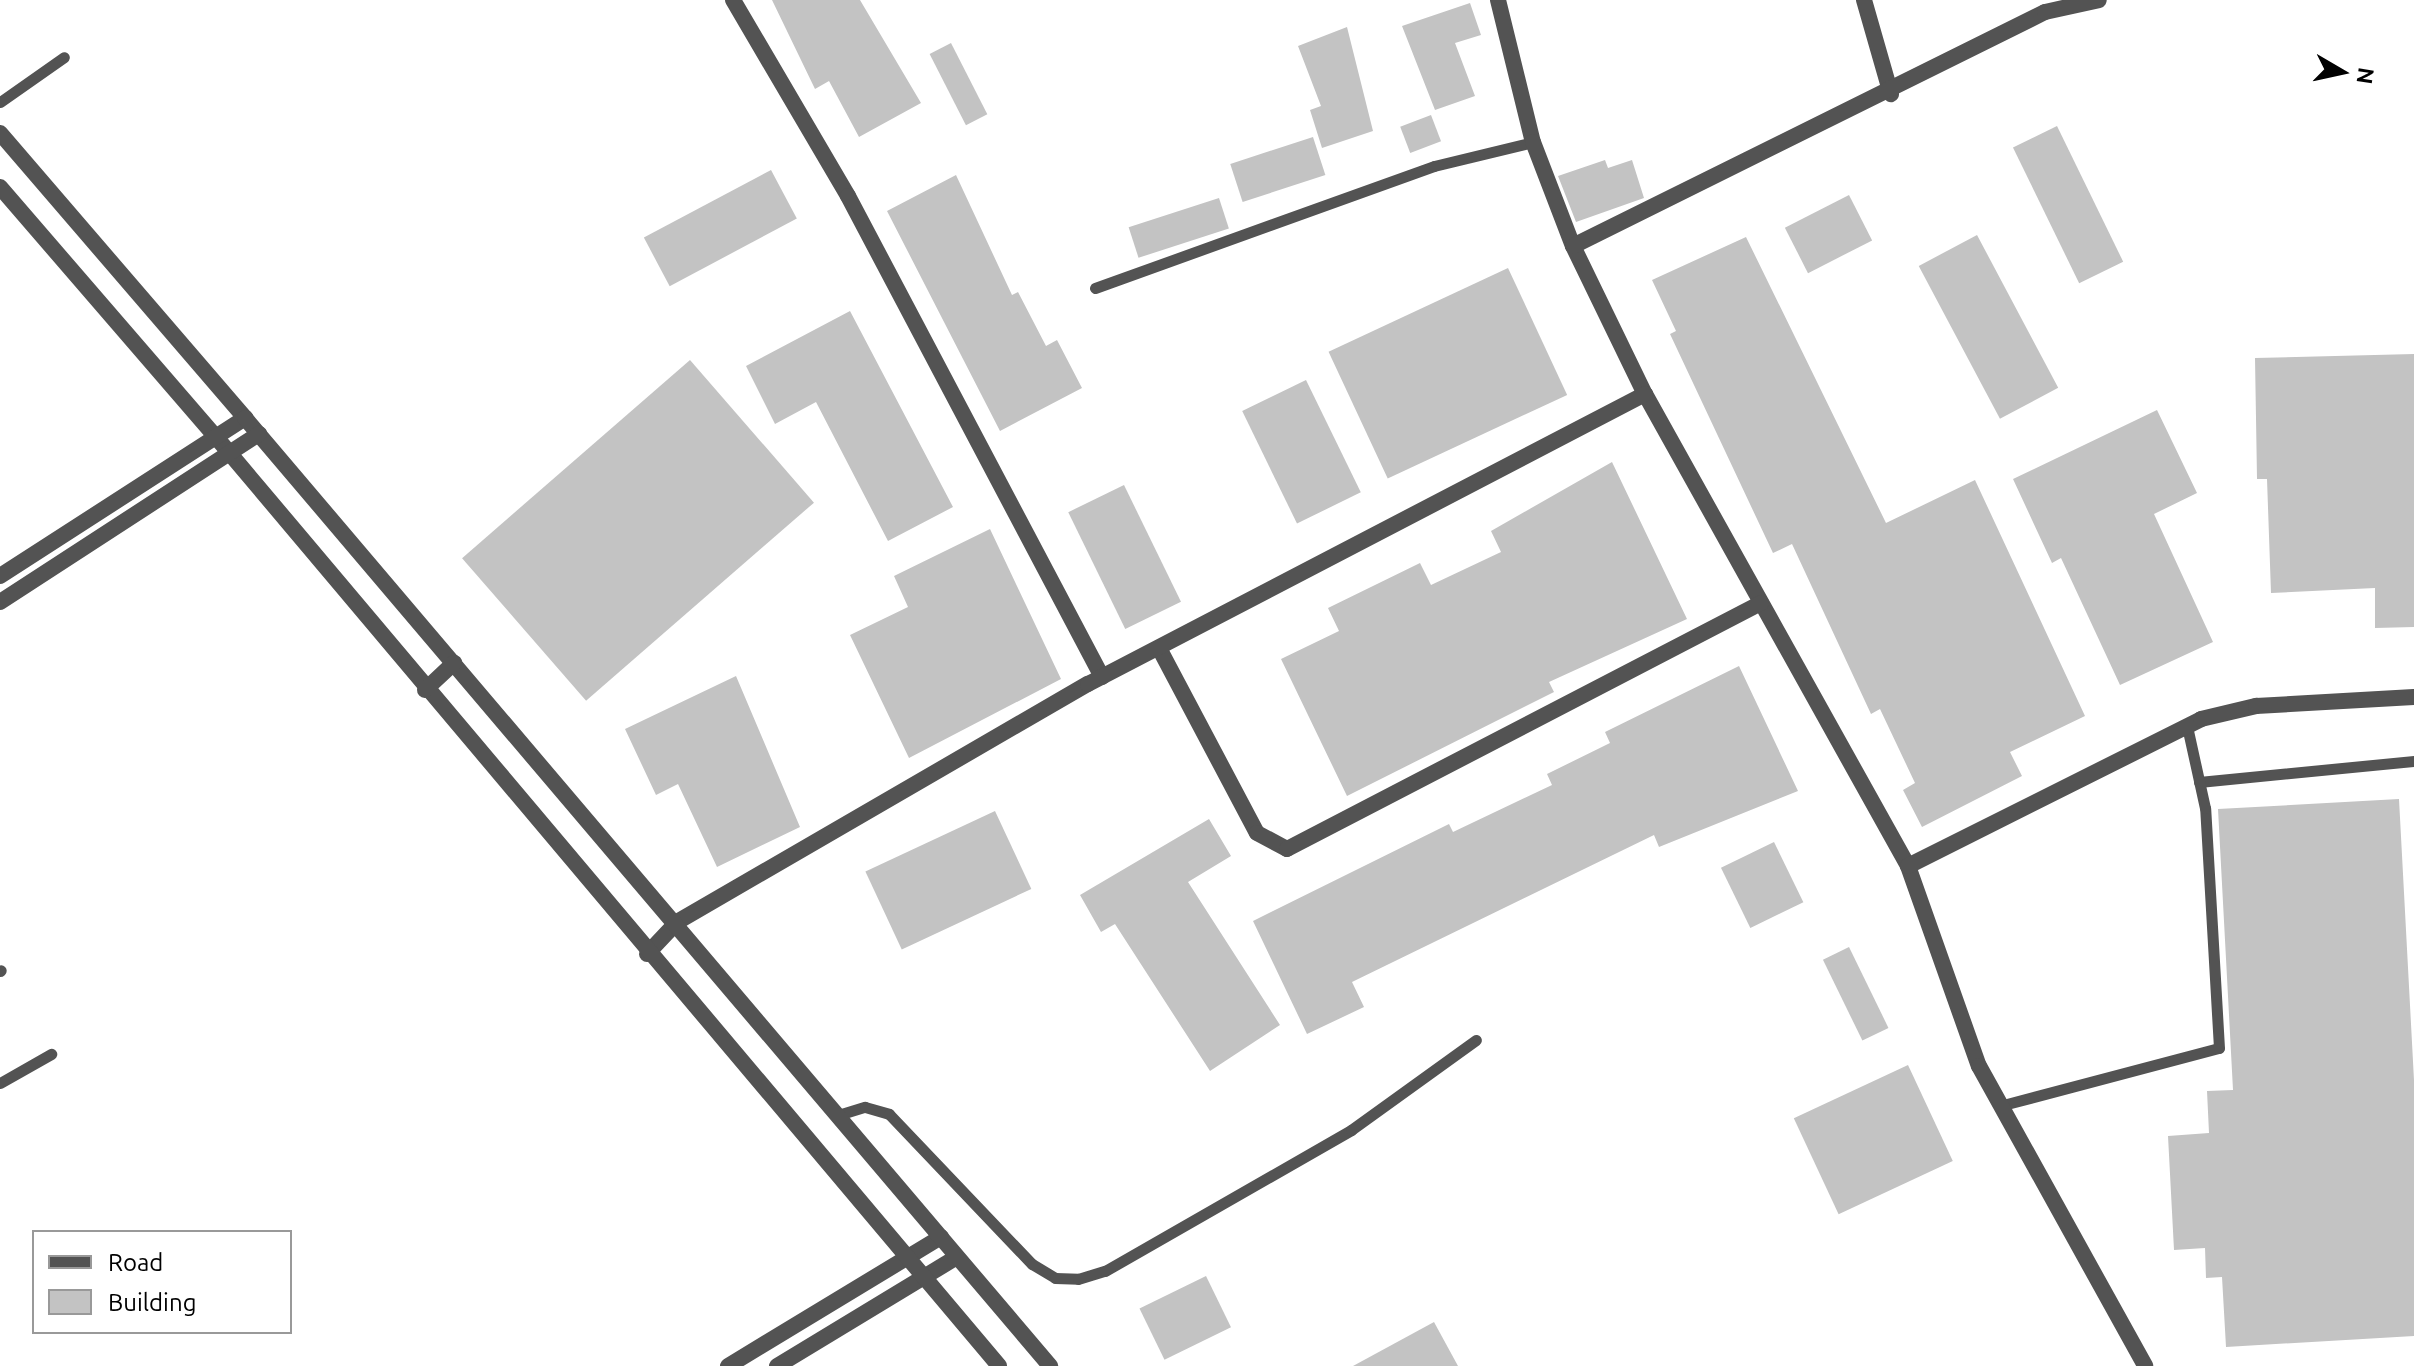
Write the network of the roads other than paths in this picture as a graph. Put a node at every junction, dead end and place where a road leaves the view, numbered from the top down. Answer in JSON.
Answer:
{"nodes":[{"id":1,"x":733,"y":0,"type":"edge"},
{"id":2,"x":1498,"y":0,"type":"edge"},
{"id":3,"x":1864,"y":0,"type":"edge"},
{"id":4,"x":2099,"y":0,"type":"edge"},
{"id":5,"x":64,"y":57,"type":"dead end"},
{"id":6,"x":1891,"y":94,"type":"junction"},
{"id":7,"x":0,"y":102,"type":"edge"},
{"id":8,"x":0,"y":133,"type":"edge"},
{"id":9,"x":1533,"y":142,"type":"junction"},
{"id":10,"x":0,"y":187,"type":"edge"},
{"id":11,"x":1573,"y":246,"type":"junction"},
{"id":12,"x":1095,"y":288,"type":"dead end"},
{"id":13,"x":1645,"y":394,"type":"junction"},
{"id":14,"x":245,"y":418,"type":"junction"},
{"id":15,"x":259,"y":434,"type":"junction"},
{"id":16,"x":216,"y":437,"type":"junction"},
{"id":17,"x":230,"y":454,"type":"junction"},
{"id":18,"x":0,"y":576,"type":"edge"},
{"id":19,"x":0,"y":602,"type":"edge"},
{"id":20,"x":1761,"y":603,"type":"junction"},
{"id":21,"x":1159,"y":648,"type":"junction"},
{"id":22,"x":454,"y":663,"type":"junction"},
{"id":23,"x":1102,"y":677,"type":"junction"},
{"id":24,"x":425,"y":690,"type":"junction"},
{"id":25,"x":2414,"y":697,"type":"edge"},
{"id":26,"x":2187,"y":726,"type":"junction"},
{"id":27,"x":2414,"y":761,"type":"edge"},
{"id":28,"x":2199,"y":782,"type":"junction"},
{"id":29,"x":1908,"y":866,"type":"junction"},
{"id":30,"x":677,"y":922,"type":"junction"},
{"id":31,"x":647,"y":954,"type":"junction"},
{"id":32,"x":1476,"y":1040,"type":"dead end"},
{"id":33,"x":51,"y":1054,"type":"dead end"},
{"id":34,"x":0,"y":1083,"type":"edge"},
{"id":35,"x":2003,"y":1105,"type":"junction"},
{"id":36,"x":838,"y":1115,"type":"junction"},
{"id":37,"x":941,"y":1237,"type":"junction"},
{"id":38,"x":907,"y":1257,"type":"junction"},
{"id":39,"x":957,"y":1257,"type":"junction"},
{"id":40,"x":923,"y":1278,"type":"junction"},
{"id":41,"x":728,"y":1366,"type":"edge"},
{"id":42,"x":777,"y":1366,"type":"edge"},
{"id":43,"x":999,"y":1366,"type":"edge"},
{"id":44,"x":1050,"y":1366,"type":"edge"},
{"id":45,"x":2145,"y":1366,"type":"edge"}],
"edges":[{"from":1,"to":23,"type":"street"},
{"from":2,"to":9,"type":"street"},
{"from":3,"to":6,"type":"street"},
{"from":4,"to":6,"type":"street"},
{"from":5,"to":7,"type":"lane"},
{"from":6,"to":11,"type":"street"},
{"from":8,"to":14,"type":"street"},
{"from":9,"to":11,"type":"street"},
{"from":9,"to":12,"type":"lane"},
{"from":10,"to":16,"type":"street"},
{"from":11,"to":13,"type":"street"},
{"from":13,"to":20,"type":"street"},
{"from":13,"to":21,"type":"street"},
{"from":14,"to":15,"type":"street"},
{"from":14,"to":16,"type":"street"},
{"from":15,"to":17,"type":"street"},
{"from":15,"to":22,"type":"street"},
{"from":16,"to":17,"type":"street"},
{"from":16,"to":18,"type":"street"},
{"from":17,"to":19,"type":"street"},
{"from":17,"to":24,"type":"street"},
{"from":20,"to":21,"type":"street"},
{"from":20,"to":29,"type":"street"},
{"from":21,"to":23,"type":"street"},
{"from":22,"to":24,"type":"street"},
{"from":22,"to":30,"type":"street"},
{"from":23,"to":30,"type":"street"},
{"from":24,"to":31,"type":"street"},
{"from":25,"to":26,"type":"street"},
{"from":26,"to":28,"type":"lane"},
{"from":26,"to":29,"type":"street"},
{"from":27,"to":28,"type":"lane"},
{"from":28,"to":35,"type":"lane"},
{"from":29,"to":35,"type":"street"},
{"from":30,"to":31,"type":"street"},
{"from":30,"to":36,"type":"street"},
{"from":31,"to":38,"type":"street"},
{"from":32,"to":36,"type":"lane"},
{"from":33,"to":34,"type":"lane"},
{"from":35,"to":45,"type":"street"},
{"from":36,"to":37,"type":"street"},
{"from":37,"to":38,"type":"street"},
{"from":37,"to":39,"type":"street"},
{"from":38,"to":40,"type":"street"},
{"from":38,"to":41,"type":"street"},
{"from":39,"to":40,"type":"street"},
{"from":39,"to":44,"type":"street"},
{"from":40,"to":42,"type":"street"},
{"from":40,"to":43,"type":"street"}]}
